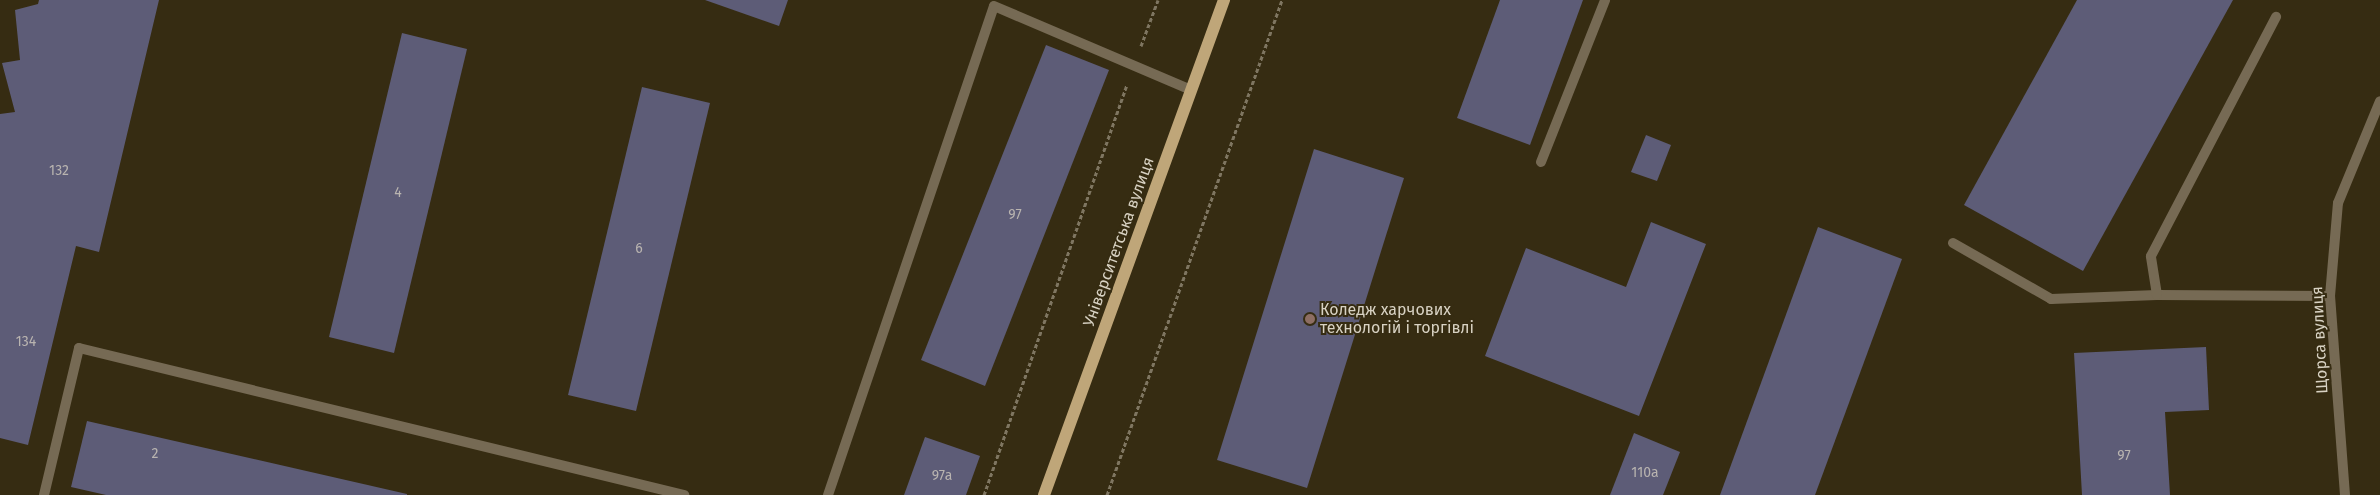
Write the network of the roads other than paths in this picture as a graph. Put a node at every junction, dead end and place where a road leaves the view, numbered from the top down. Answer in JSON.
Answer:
{"nodes":[{"id":1,"x":1224,"y":0,"type":"edge"},
{"id":2,"x":1605,"y":0,"type":"edge"},
{"id":3,"x":995,"y":3,"type":"edge"},
{"id":4,"x":2276,"y":17,"type":"dead end"},
{"id":5,"x":1191,"y":90,"type":"junction"},
{"id":6,"x":2380,"y":101,"type":"edge"},
{"id":7,"x":1541,"y":162,"type":"dead end"},
{"id":8,"x":1953,"y":243,"type":"dead end"},
{"id":9,"x":2157,"y":295,"type":"junction"},
{"id":10,"x":2330,"y":296,"type":"junction"},
{"id":11,"x":44,"y":495,"type":"edge"},
{"id":12,"x":684,"y":495,"type":"edge"},
{"id":13,"x":828,"y":495,"type":"edge"},
{"id":14,"x":1044,"y":495,"type":"edge"},
{"id":15,"x":2345,"y":495,"type":"edge"}],
"edges":[{"from":1,"to":5,"type":"main road","name":"Університетська вулиця"},
{"from":2,"to":7,"type":"street"},
{"from":3,"to":5,"type":"street"},
{"from":3,"to":13,"type":"street"},
{"from":4,"to":9,"type":"street"},
{"from":5,"to":14,"type":"main road","name":"Університетська вулиця"},
{"from":6,"to":10,"type":"street","name":"Щорса вулиця"},
{"from":8,"to":9,"type":"street"},
{"from":9,"to":10,"type":"street"},
{"from":10,"to":15,"type":"street","name":"Щорса вулиця"},
{"from":11,"to":12,"type":"street"}]}
